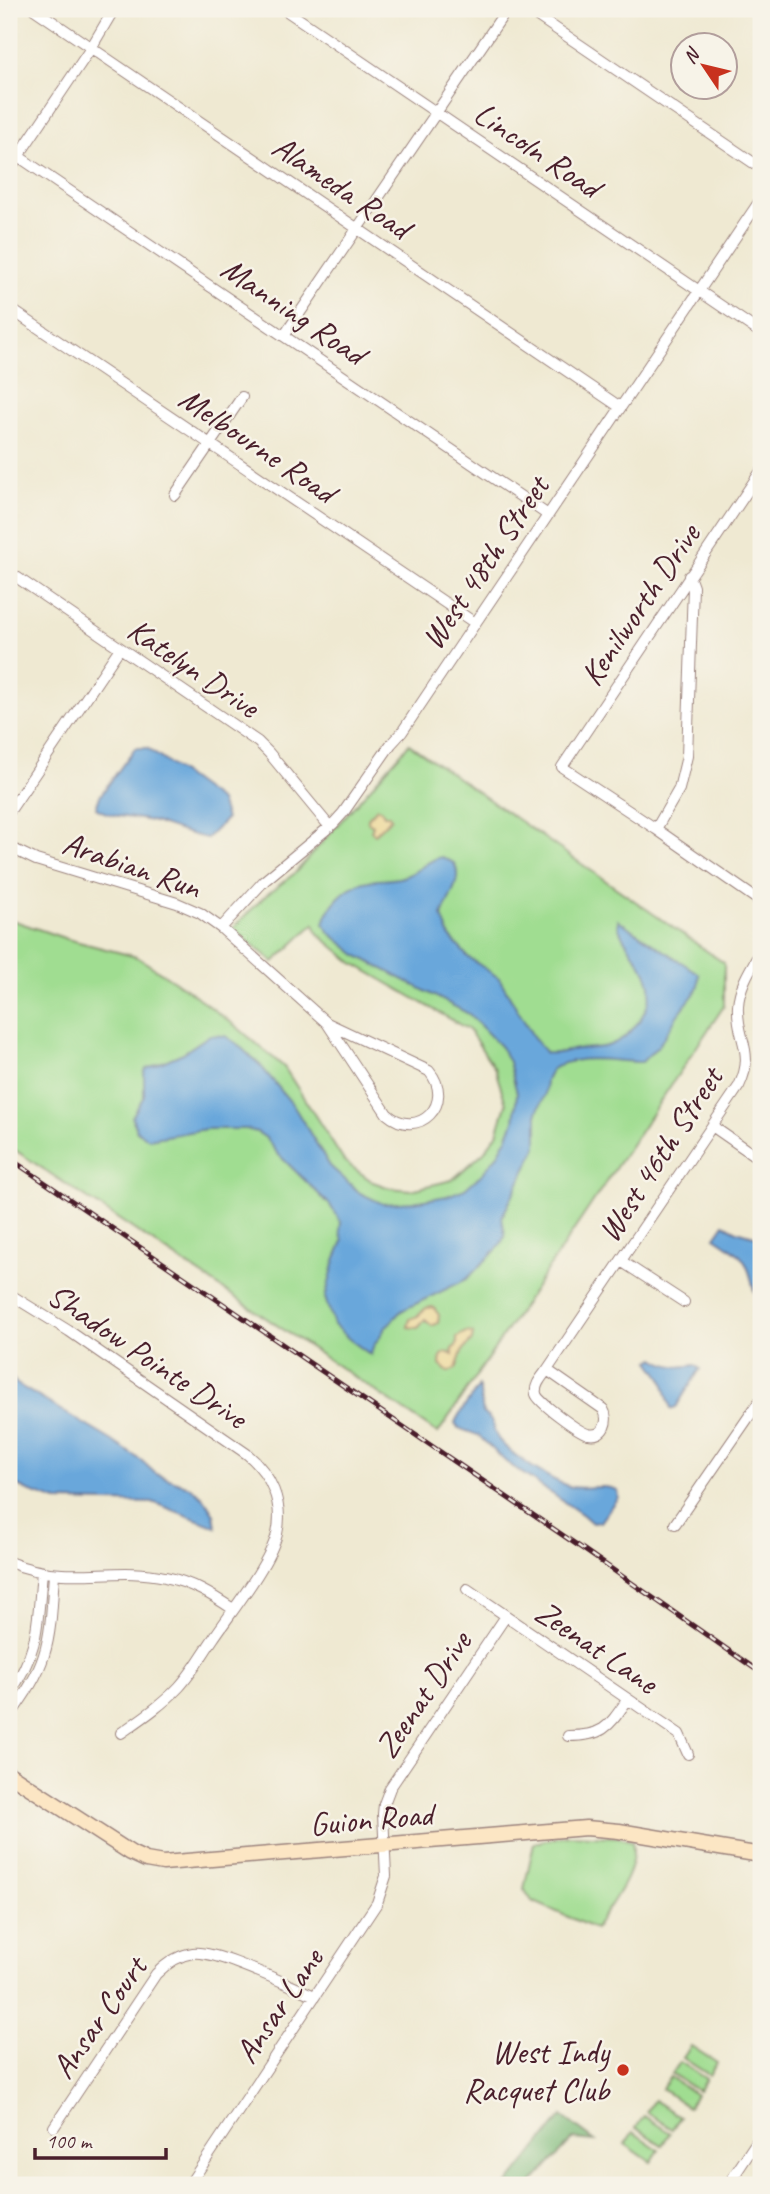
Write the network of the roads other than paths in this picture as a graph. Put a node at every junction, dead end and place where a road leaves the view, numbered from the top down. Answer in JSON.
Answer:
{"nodes":[{"id":1,"x":34,"y":9,"type":"edge"},
{"id":2,"x":114,"y":9,"type":"edge"},
{"id":3,"x":284,"y":9,"type":"edge"},
{"id":4,"x":507,"y":9,"type":"edge"},
{"id":5,"x":527,"y":9,"type":"edge"},
{"id":6,"x":91,"y":48,"type":"junction"},
{"id":7,"x":436,"y":112,"type":"junction"},
{"id":8,"x":13,"y":153,"type":"edge"},
{"id":9,"x":761,"y":168,"type":"edge"},
{"id":10,"x":9,"y":170,"type":"edge"},
{"id":11,"x":761,"y":199,"type":"edge"},
{"id":12,"x":357,"y":228,"type":"junction"},
{"id":13,"x":699,"y":291,"type":"junction"},
{"id":14,"x":12,"y":310,"type":"dead end"},
{"id":15,"x":761,"y":333,"type":"edge"},
{"id":16,"x":284,"y":335,"type":"junction"},
{"id":17,"x":242,"y":397,"type":"dead end"},
{"id":18,"x":621,"y":407,"type":"junction"},
{"id":19,"x":211,"y":443,"type":"junction"},
{"id":20,"x":761,"y":471,"type":"edge"},
{"id":21,"x":175,"y":495,"type":"dead end"},
{"id":22,"x":548,"y":515,"type":"junction"},
{"id":23,"x":9,"y":572,"type":"edge"},
{"id":24,"x":689,"y":576,"type":"junction"},
{"id":25,"x":475,"y":623,"type":"junction"},
{"id":26,"x":120,"y":648,"type":"junction"},
{"id":27,"x":9,"y":813,"type":"edge"},
{"id":28,"x":330,"y":827,"type":"junction"},
{"id":29,"x":656,"y":829,"type":"junction"},
{"id":30,"x":9,"y":847,"type":"edge"},
{"id":31,"x":761,"y":902,"type":"edge"},
{"id":32,"x":221,"y":928,"type":"junction"},
{"id":33,"x":761,"y":951,"type":"edge"},
{"id":34,"x":327,"y":1023,"type":"junction"},
{"id":35,"x":712,"y":1126,"type":"junction"},
{"id":36,"x":761,"y":1160,"type":"edge"},
{"id":37,"x":621,"y":1261,"type":"junction"},
{"id":38,"x":9,"y":1294,"type":"edge"},
{"id":39,"x":684,"y":1302,"type":"dead end"},
{"id":40,"x":547,"y":1370,"type":"junction"},
{"id":41,"x":761,"y":1399,"type":"edge"},
{"id":42,"x":675,"y":1524,"type":"dead end"},
{"id":43,"x":9,"y":1562,"type":"edge"},
{"id":44,"x":42,"y":1572,"type":"junction"},
{"id":45,"x":54,"y":1574,"type":"junction"},
{"id":46,"x":467,"y":1589,"type":"dead end"},
{"id":47,"x":233,"y":1609,"type":"junction"},
{"id":48,"x":506,"y":1616,"type":"junction"},
{"id":49,"x":9,"y":1694,"type":"edge"},
{"id":50,"x":628,"y":1699,"type":"junction"},
{"id":51,"x":9,"y":1717,"type":"edge"},
{"id":52,"x":121,"y":1733,"type":"dead end"},
{"id":53,"x":568,"y":1736,"type":"dead end"},
{"id":54,"x":688,"y":1754,"type":"dead end"},
{"id":55,"x":9,"y":1774,"type":"edge"},
{"id":56,"x":384,"y":1845,"type":"junction"},
{"id":57,"x":761,"y":1855,"type":"edge"},
{"id":58,"x":315,"y":1996,"type":"junction"},
{"id":59,"x":54,"y":2127,"type":"dead end"},
{"id":60,"x":761,"y":2135,"type":"edge"},
{"id":61,"x":189,"y":2185,"type":"edge"},
{"id":62,"x":728,"y":2185,"type":"edge"}],
"edges":[{"from":1,"to":6,"type":"street","name":"Alameda Road"},
{"from":2,"to":6,"type":"street"},
{"from":3,"to":7,"type":"street","name":"Lincoln Road"},
{"from":4,"to":7,"type":"street"},
{"from":5,"to":9,"type":"street"},
{"from":6,"to":8,"type":"street"},
{"from":6,"to":12,"type":"street","name":"Alameda Road"},
{"from":7,"to":12,"type":"street"},
{"from":7,"to":13,"type":"street","name":"Lincoln Road"},
{"from":8,"to":10,"type":"street"},
{"from":8,"to":16,"type":"street","name":"Manning Road"},
{"from":11,"to":13,"type":"street","name":"West 48th Street"},
{"from":12,"to":16,"type":"street"},
{"from":12,"to":18,"type":"street","name":"Alameda Road"},
{"from":13,"to":15,"type":"street","name":"Lincoln Road"},
{"from":13,"to":18,"type":"street","name":"West 48th Street"},
{"from":14,"to":19,"type":"street","name":"Melbourne Road"},
{"from":16,"to":22,"type":"street","name":"Manning Road"},
{"from":17,"to":19,"type":"street"},
{"from":18,"to":22,"type":"street","name":"West 48th Street"},
{"from":19,"to":21,"type":"street"},
{"from":19,"to":25,"type":"street","name":"Melbourne Road"},
{"from":20,"to":24,"type":"street","name":"Kenilworth Drive"},
{"from":22,"to":25,"type":"street","name":"West 48th Street"},
{"from":23,"to":26,"type":"street","name":"Katelyn Drive"},
{"from":24,"to":29,"type":"street"},
{"from":24,"to":29,"type":"street","name":"Kenilworth Drive"},
{"from":25,"to":28,"type":"street","name":"West 48th Street"},
{"from":26,"to":27,"type":"street"},
{"from":26,"to":28,"type":"street","name":"Katelyn Drive"},
{"from":28,"to":32,"type":"street","name":"West 48th Street"},
{"from":29,"to":31,"type":"street"},
{"from":30,"to":32,"type":"street","name":"Arabian Run"},
{"from":32,"to":34,"type":"street","name":"Arabian Run"},
{"from":33,"to":35,"type":"street","name":"West 46th Street"},
{"from":34,"to":34,"type":"street","name":"Arabian Run"},
{"from":35,"to":36,"type":"street"},
{"from":35,"to":37,"type":"street","name":"West 46th Street"},
{"from":37,"to":39,"type":"street"},
{"from":37,"to":40,"type":"street","name":"West 46th Street"},
{"from":38,"to":47,"type":"street","name":"Shadow Pointe Drive"},
{"from":40,"to":40,"type":"street","name":"West 46th Street"},
{"from":41,"to":42,"type":"street"},
{"from":43,"to":44,"type":"street"},
{"from":44,"to":45,"type":"street"},
{"from":44,"to":49,"type":"street"},
{"from":45,"to":47,"type":"street"},
{"from":45,"to":51,"type":"street"},
{"from":46,"to":48,"type":"street","name":"Zeenat Lane"},
{"from":47,"to":52,"type":"street"},
{"from":48,"to":50,"type":"street","name":"Zeenat Lane"},
{"from":48,"to":56,"type":"street","name":"Zeenat Drive"},
{"from":50,"to":53,"type":"street"},
{"from":50,"to":54,"type":"street","name":"Zeenat Lane"},
{"from":55,"to":56,"type":"street","name":"Guion Road"},
{"from":56,"to":57,"type":"street","name":"Guion Road"},
{"from":56,"to":58,"type":"street","name":"Ansar Lane"},
{"from":58,"to":59,"type":"street","name":"Ansar Court"},
{"from":58,"to":61,"type":"street","name":"Ansar Lane"},
{"from":60,"to":62,"type":"street"}]}
